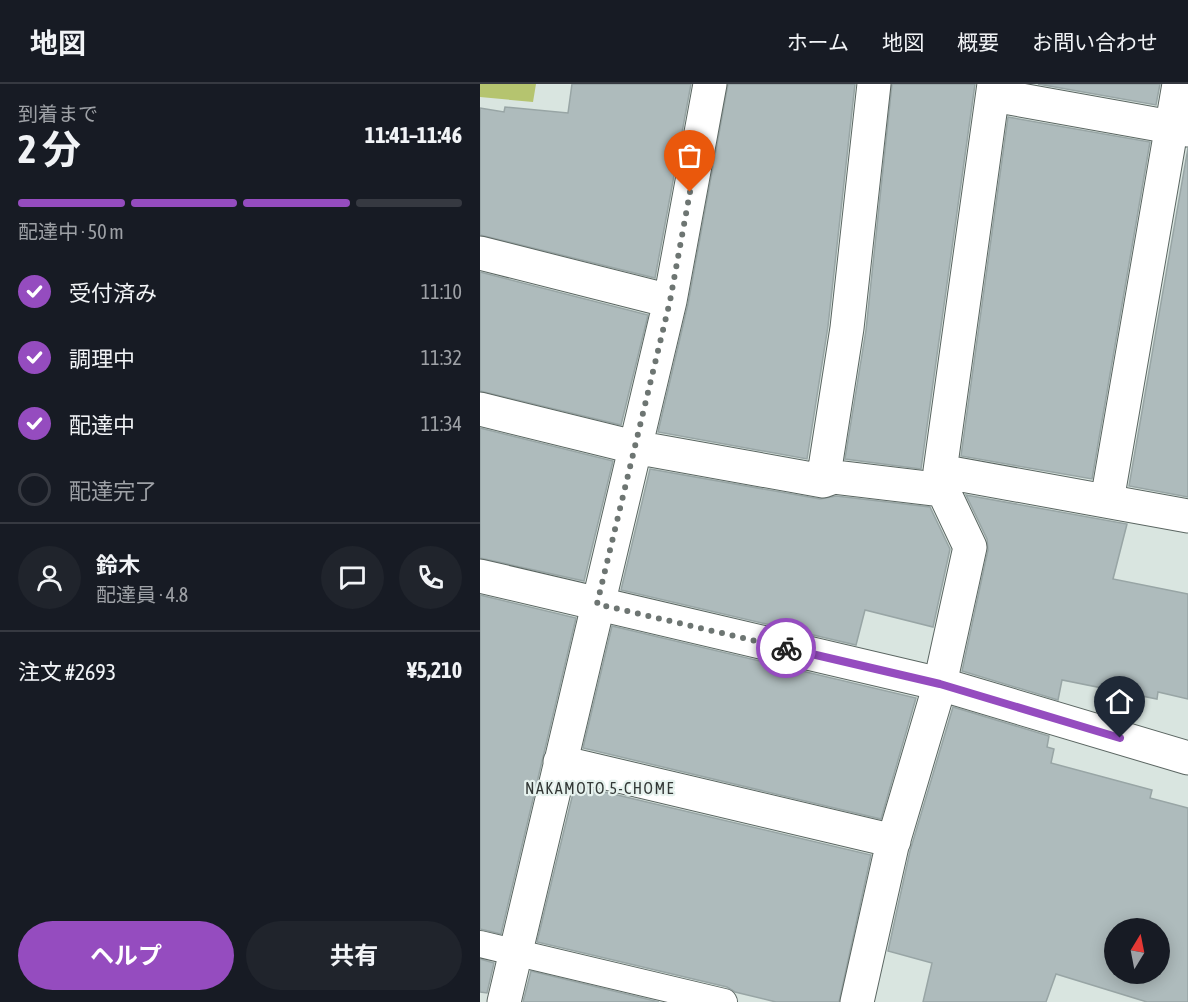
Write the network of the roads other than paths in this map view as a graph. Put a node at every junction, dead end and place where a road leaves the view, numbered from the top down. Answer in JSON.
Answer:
{"nodes":[{"id":1,"x":710,"y":84,"type":"edge"},
{"id":2,"x":874,"y":84,"type":"edge"},
{"id":3,"x":1179,"y":84,"type":"edge"},
{"id":4,"x":994,"y":90,"type":"edge"},
{"id":5,"x":1180,"y":128,"type":"edge"},
{"id":6,"x":480,"y":253,"type":"edge"},
{"id":7,"x":670,"y":301,"type":"junction"},
{"id":8,"x":480,"y":409,"type":"edge"},
{"id":9,"x":634,"y":447,"type":"junction"},
{"id":10,"x":823,"y":481,"type":"junction"},
{"id":11,"x":941,"y":481,"type":"junction"},
{"id":12,"x":1107,"y":501,"type":"junction"},
{"id":13,"x":1188,"y":516,"type":"edge"},
{"id":14,"x":480,"y":576,"type":"edge"},
{"id":15,"x":597,"y":604,"type":"junction"},
{"id":16,"x":940,"y":684,"type":"junction"},
{"id":17,"x":1188,"y":758,"type":"edge"},
{"id":18,"x":560,"y":762,"type":"junction"},
{"id":19,"x":894,"y":841,"type":"junction"},
{"id":20,"x":480,"y":944,"type":"edge"},
{"id":21,"x":515,"y":952,"type":"junction"},
{"id":22,"x":504,"y":1002,"type":"edge"},
{"id":23,"x":724,"y":1002,"type":"edge"},
{"id":24,"x":856,"y":1002,"type":"edge"}],
"edges":[{"from":1,"to":7,"type":"street"},
{"from":2,"to":10,"type":"street"},
{"from":3,"to":5,"type":"street"},
{"from":4,"to":5,"type":"street"},
{"from":4,"to":11,"type":"street"},
{"from":5,"to":12,"type":"street"},
{"from":6,"to":7,"type":"street"},
{"from":7,"to":9,"type":"street"},
{"from":8,"to":9,"type":"street"},
{"from":9,"to":10,"type":"street"},
{"from":9,"to":15,"type":"street"},
{"from":10,"to":11,"type":"street"},
{"from":11,"to":12,"type":"street"},
{"from":11,"to":16,"type":"street"},
{"from":12,"to":13,"type":"street"},
{"from":14,"to":15,"type":"street"},
{"from":15,"to":16,"type":"street"},
{"from":15,"to":18,"type":"street"},
{"from":16,"to":17,"type":"street"},
{"from":16,"to":19,"type":"street"},
{"from":18,"to":19,"type":"street"},
{"from":18,"to":21,"type":"street"},
{"from":19,"to":24,"type":"street"},
{"from":20,"to":21,"type":"lane"},
{"from":21,"to":22,"type":"street"},
{"from":21,"to":23,"type":"lane"}]}
